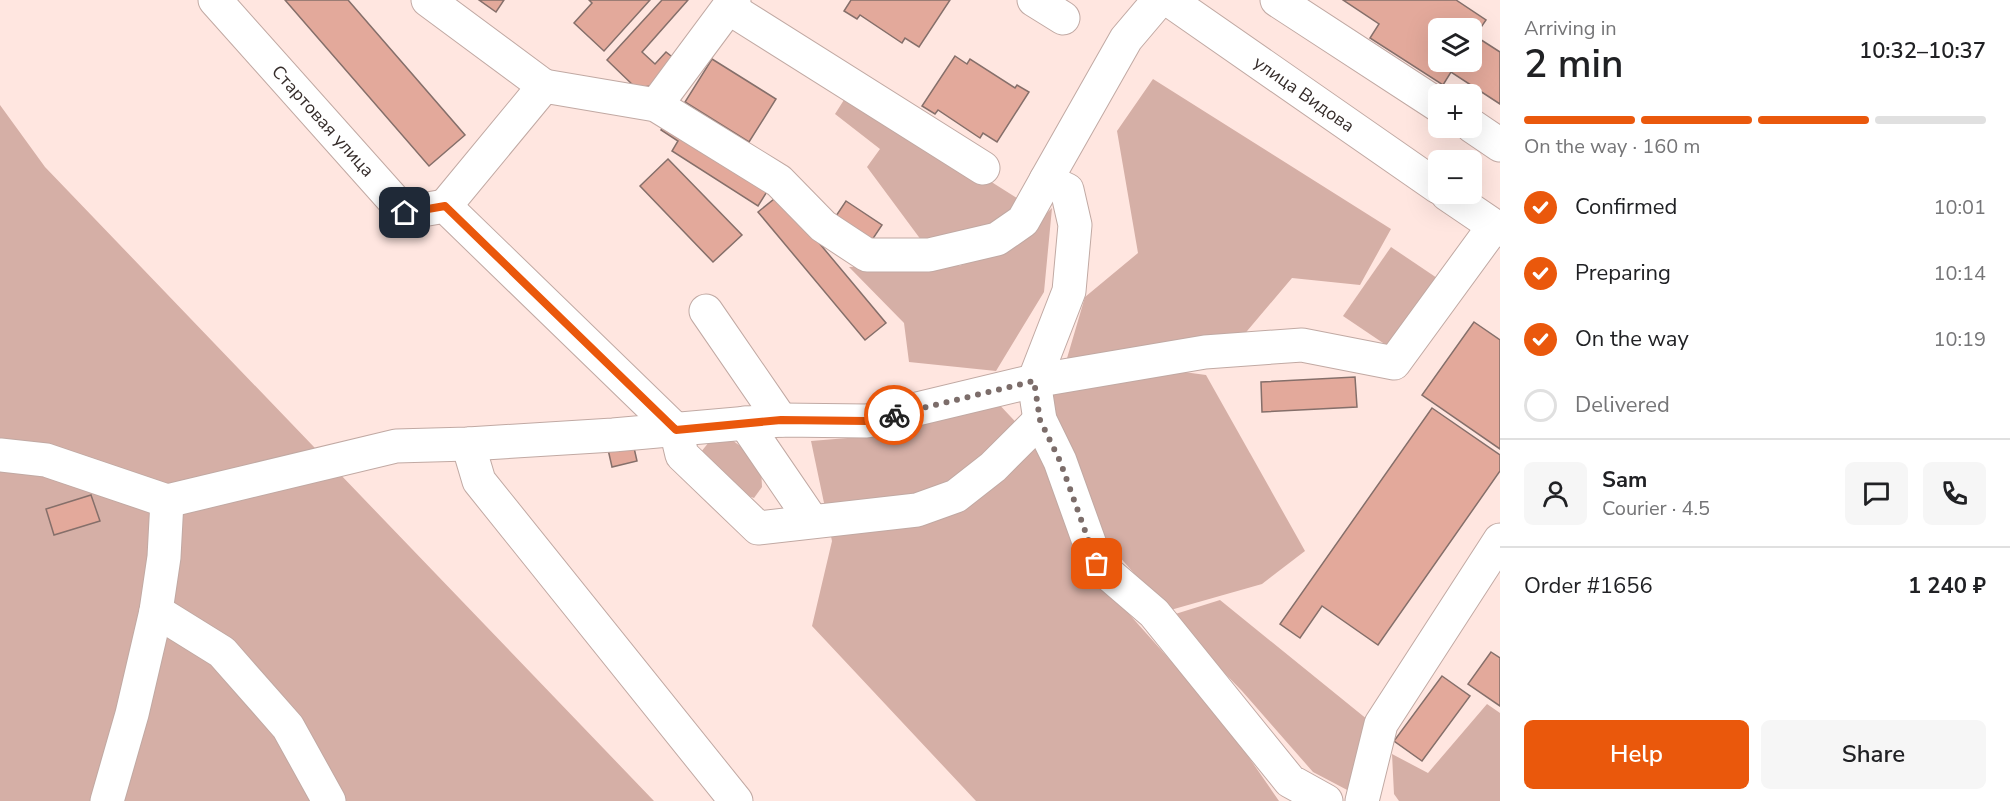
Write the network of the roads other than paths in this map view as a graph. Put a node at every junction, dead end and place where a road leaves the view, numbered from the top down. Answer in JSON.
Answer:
{"nodes":[{"id":1,"x":215,"y":0,"type":"edge"},
{"id":2,"x":428,"y":0,"type":"edge"},
{"id":3,"x":1034,"y":0,"type":"edge"},
{"id":4,"x":1159,"y":0,"type":"edge"},
{"id":5,"x":1169,"y":0,"type":"edge"},
{"id":6,"x":1277,"y":0,"type":"edge"},
{"id":7,"x":731,"y":4,"type":"edge"},
{"id":8,"x":1063,"y":18,"type":"dead end"},
{"id":9,"x":544,"y":86,"type":"junction"},
{"id":10,"x":1428,"y":98,"type":"edge"},
{"id":11,"x":656,"y":105,"type":"junction"},
{"id":12,"x":1482,"y":133,"type":"edge"},
{"id":13,"x":1500,"y":145,"type":"edge"},
{"id":14,"x":983,"y":168,"type":"dead end"},
{"id":15,"x":1046,"y":180,"type":"junction"},
{"id":16,"x":1428,"y":180,"type":"edge"},
{"id":17,"x":1462,"y":204,"type":"edge"},
{"id":18,"x":445,"y":206,"type":"junction"},
{"id":19,"x":1497,"y":228,"type":"edge"},
{"id":20,"x":706,"y":311,"type":"dead end"},
{"id":21,"x":1034,"y":381,"type":"junction"},
{"id":22,"x":781,"y":420,"type":"junction"},
{"id":23,"x":1040,"y":420,"type":"junction"},
{"id":24,"x":746,"y":423,"type":"junction"},
{"id":25,"x":676,"y":430,"type":"junction"},
{"id":26,"x":468,"y":444,"type":"junction"},
{"id":27,"x":0,"y":455,"type":"edge"},
{"id":28,"x":167,"y":501,"type":"junction"},
{"id":29,"x":812,"y":521,"type":"junction"},
{"id":30,"x":1500,"y":540,"type":"edge"},
{"id":31,"x":156,"y":610,"type":"junction"},
{"id":32,"x":107,"y":801,"type":"edge"},
{"id":33,"x":329,"y":801,"type":"edge"},
{"id":34,"x":736,"y":801,"type":"edge"},
{"id":35,"x":1326,"y":801,"type":"edge"},
{"id":36,"x":1362,"y":801,"type":"edge"}],
"edges":[{"from":1,"to":18,"type":"street","name":"Стартовая улица"},
{"from":2,"to":9,"type":"street"},
{"from":3,"to":8,"type":"street"},
{"from":4,"to":15,"type":"street"},
{"from":5,"to":16,"type":"street","name":"улица Видова"},
{"from":6,"to":10,"type":"street"},
{"from":7,"to":11,"type":"street"},
{"from":7,"to":14,"type":"street"},
{"from":9,"to":11,"type":"street"},
{"from":9,"to":18,"type":"street"},
{"from":11,"to":15,"type":"street"},
{"from":12,"to":13,"type":"street"},
{"from":15,"to":21,"type":"street"},
{"from":17,"to":19,"type":"street"},
{"from":18,"to":25,"type":"street"},
{"from":19,"to":21,"type":"street"},
{"from":20,"to":22,"type":"street"},
{"from":21,"to":22,"type":"street"},
{"from":21,"to":23,"type":"street"},
{"from":22,"to":24,"type":"street"},
{"from":23,"to":29,"type":"street"},
{"from":23,"to":35,"type":"street"},
{"from":24,"to":25,"type":"street"},
{"from":24,"to":29,"type":"street"},
{"from":25,"to":26,"type":"street"},
{"from":25,"to":29,"type":"street"},
{"from":26,"to":28,"type":"street"},
{"from":26,"to":34,"type":"street"},
{"from":27,"to":28,"type":"street"},
{"from":28,"to":31,"type":"street"},
{"from":30,"to":36,"type":"street"},
{"from":31,"to":32,"type":"street"},
{"from":31,"to":33,"type":"street"}]}
